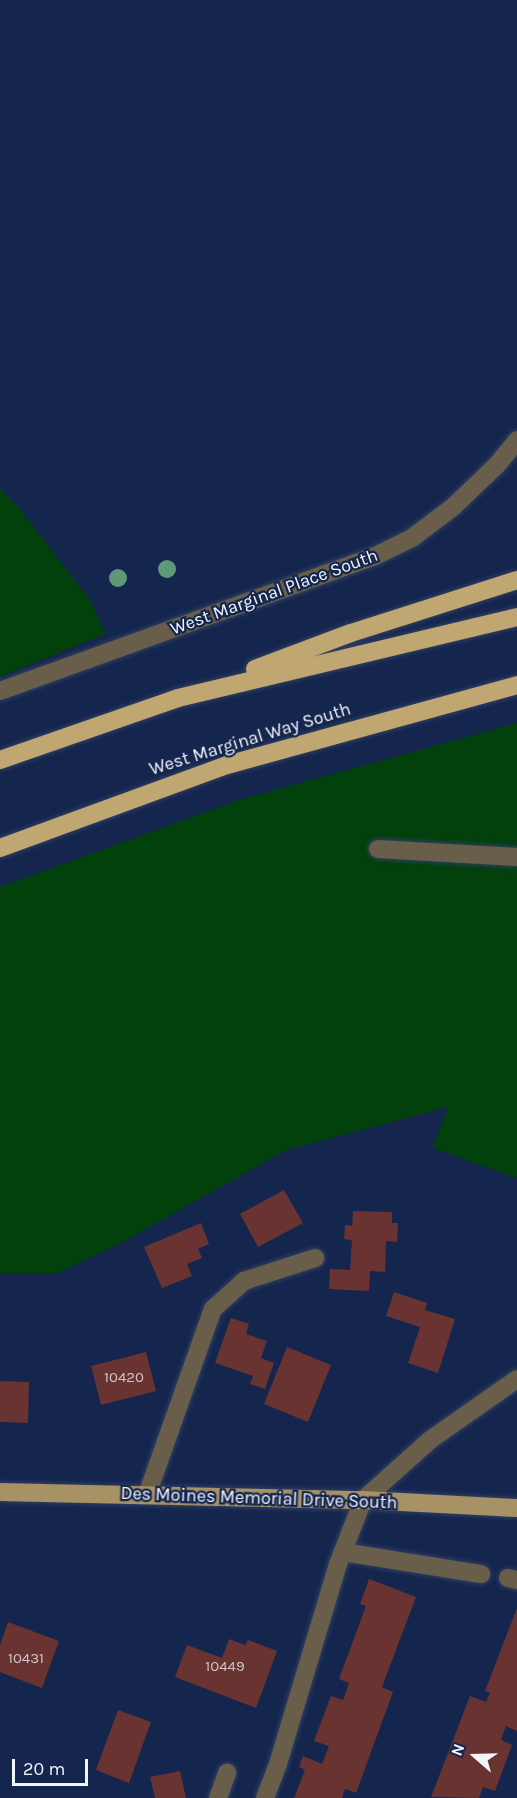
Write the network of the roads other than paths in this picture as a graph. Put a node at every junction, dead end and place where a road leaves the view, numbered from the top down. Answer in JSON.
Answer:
{"nodes":[{"id":1,"x":517,"y":440,"type":"edge"},
{"id":2,"x":517,"y":580,"type":"edge"},
{"id":3,"x":517,"y":616,"type":"edge"},
{"id":4,"x":517,"y":685,"type":"edge"},
{"id":5,"x":0,"y":691,"type":"edge"},
{"id":6,"x":178,"y":698,"type":"junction"},
{"id":7,"x":0,"y":760,"type":"edge"},
{"id":8,"x":0,"y":848,"type":"edge"},
{"id":9,"x":378,"y":849,"type":"dead end"},
{"id":10,"x":517,"y":857,"type":"edge"},
{"id":11,"x":315,"y":1258,"type":"dead end"},
{"id":12,"x":517,"y":1379,"type":"edge"},
{"id":13,"x":0,"y":1492,"type":"edge"},
{"id":14,"x":147,"y":1495,"type":"junction"},
{"id":15,"x":363,"y":1500,"type":"junction"},
{"id":16,"x":517,"y":1508,"type":"edge"},
{"id":17,"x":343,"y":1552,"type":"junction"},
{"id":18,"x":481,"y":1574,"type":"dead end"},
{"id":19,"x":227,"y":1773,"type":"dead end"},
{"id":20,"x":218,"y":1798,"type":"edge"},
{"id":21,"x":265,"y":1798,"type":"edge"}],
"edges":[{"from":1,"to":5,"type":"street","name":"West Marginal Place South"},
{"from":2,"to":6,"type":"highway"},
{"from":3,"to":6,"type":"highway"},
{"from":4,"to":8,"type":"highway","name":"West Marginal Way South"},
{"from":6,"to":7,"type":"highway"},
{"from":9,"to":10,"type":"street"},
{"from":11,"to":14,"type":"street"},
{"from":12,"to":15,"type":"street"},
{"from":13,"to":14,"type":"main road","name":"Des Moines Memorial Drive South"},
{"from":14,"to":15,"type":"main road","name":"Des Moines Memorial Drive South"},
{"from":15,"to":16,"type":"main road","name":"Des Moines Memorial Drive South"},
{"from":15,"to":17,"type":"street"},
{"from":17,"to":18,"type":"street"},
{"from":17,"to":21,"type":"street"},
{"from":19,"to":20,"type":"street"}]}
